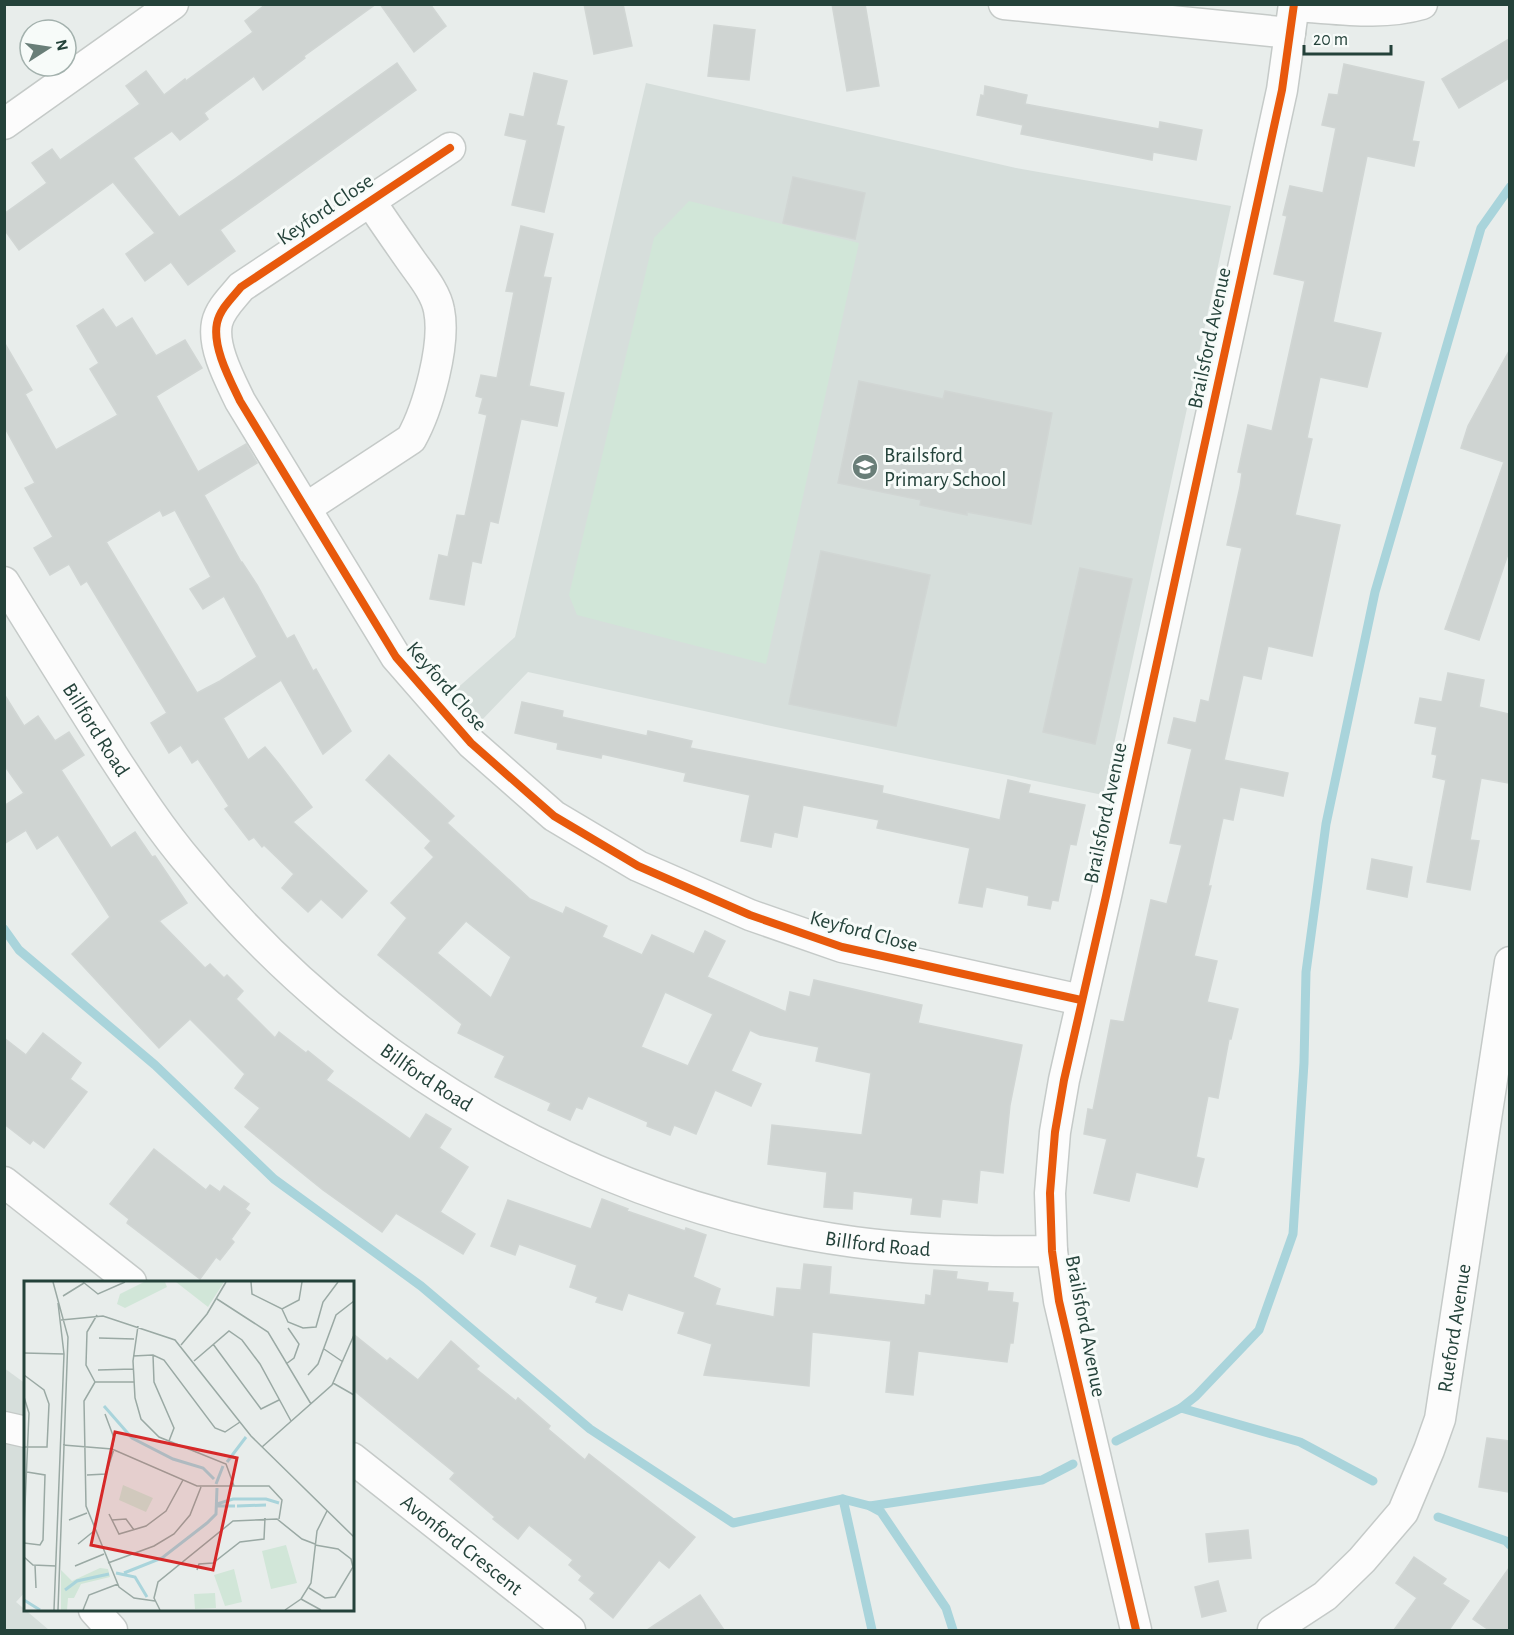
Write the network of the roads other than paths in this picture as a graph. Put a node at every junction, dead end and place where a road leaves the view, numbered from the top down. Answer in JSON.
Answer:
{"nodes":[{"id":1,"x":173,"y":4,"type":"edge"},
{"id":2,"x":1004,"y":4,"type":"edge"},
{"id":3,"x":1422,"y":4,"type":"edge"},
{"id":4,"x":1292,"y":15,"type":"edge"},
{"id":5,"x":4,"y":124,"type":"edge"},
{"id":6,"x":450,"y":148,"type":"dead end"},
{"id":7,"x":370,"y":201,"type":"junction"},
{"id":8,"x":306,"y":508,"type":"junction"},
{"id":9,"x":4,"y":582,"type":"edge"},
{"id":10,"x":1509,"y":962,"type":"edge"},
{"id":11,"x":1081,"y":1000,"type":"junction"},
{"id":12,"x":4,"y":1182,"type":"edge"},
{"id":13,"x":1052,"y":1251,"type":"junction"},
{"id":14,"x":130,"y":1281,"type":"edge"},
{"id":15,"x":4,"y":1426,"type":"edge"},
{"id":16,"x":24,"y":1431,"type":"edge"},
{"id":17,"x":354,"y":1460,"type":"edge"},
{"id":18,"x":95,"y":1611,"type":"edge"},
{"id":19,"x":112,"y":1630,"type":"edge"},
{"id":20,"x":570,"y":1630,"type":"edge"},
{"id":21,"x":1136,"y":1630,"type":"edge"},
{"id":22,"x":1273,"y":1630,"type":"edge"}],
"edges":[{"from":1,"to":5,"type":"street"},
{"from":2,"to":4,"type":"street"},
{"from":3,"to":4,"type":"street"},
{"from":4,"to":11,"type":"street","name":"Brailsford Avenue"},
{"from":6,"to":7,"type":"street","name":"Keyford Close"},
{"from":7,"to":8,"type":"street","name":"Keyford Close"},
{"from":7,"to":8,"type":"street","name":"Keyford Close"},
{"from":8,"to":11,"type":"street","name":"Keyford Close"},
{"from":9,"to":13,"type":"street","name":"Billford Road"},
{"from":10,"to":22,"type":"street","name":"Rueford Avenue"},
{"from":11,"to":13,"type":"street","name":"Brailsford Avenue"},
{"from":12,"to":14,"type":"street"},
{"from":13,"to":21,"type":"street","name":"Brailsford Avenue"},
{"from":15,"to":16,"type":"street"},
{"from":17,"to":20,"type":"street","name":"Avonford Crescent"},
{"from":18,"to":19,"type":"street"}]}
